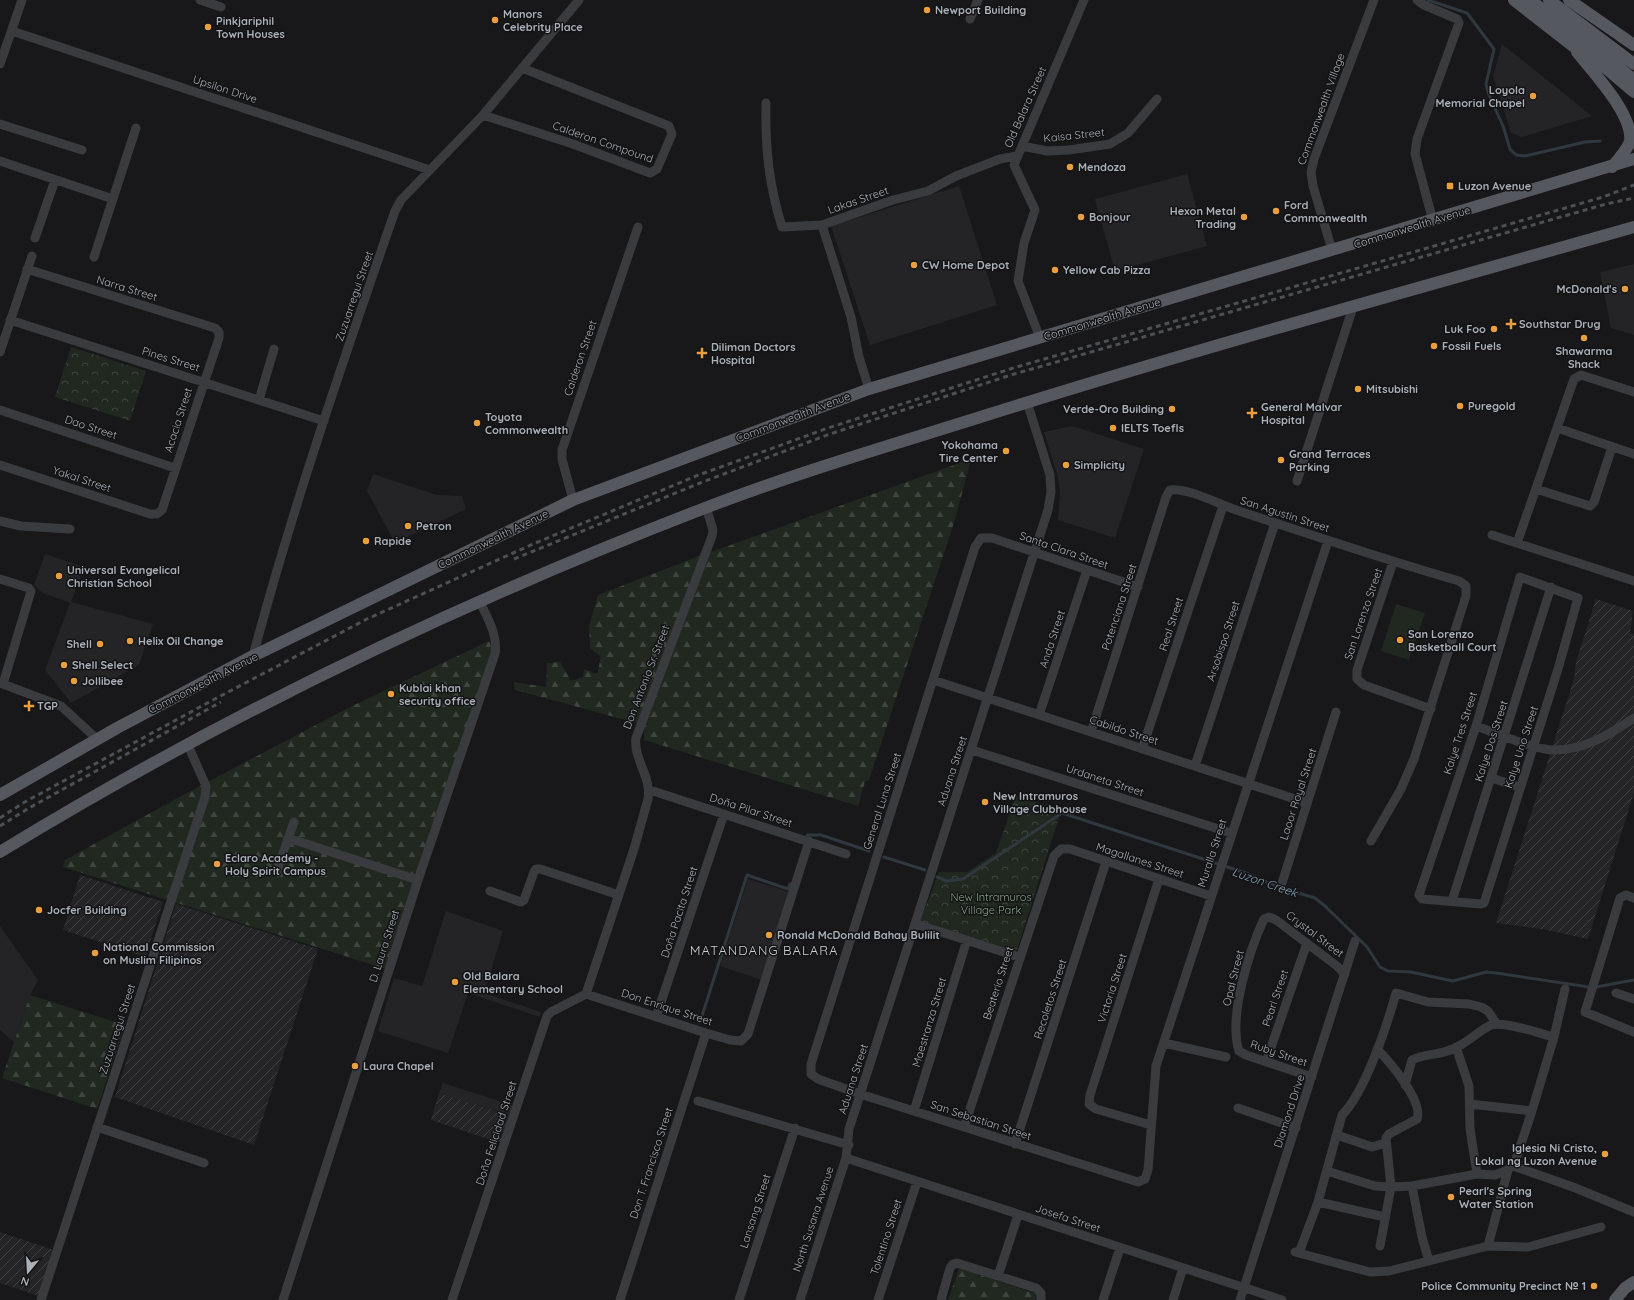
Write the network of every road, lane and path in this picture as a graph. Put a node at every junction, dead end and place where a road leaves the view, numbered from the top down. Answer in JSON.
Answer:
{"nodes":[{"id":1,"x":22,"y":0,"type":"edge"},
{"id":2,"x":200,"y":0,"type":"edge"},
{"id":3,"x":579,"y":0,"type":"edge"},
{"id":4,"x":978,"y":0,"type":"edge"},
{"id":5,"x":1084,"y":0,"type":"edge"},
{"id":6,"x":1374,"y":0,"type":"edge"},
{"id":7,"x":1417,"y":0,"type":"edge"},
{"id":8,"x":1514,"y":0,"type":"edge"},
{"id":9,"x":1530,"y":0,"type":"edge"},
{"id":10,"x":1549,"y":0,"type":"edge"},
{"id":11,"x":1569,"y":0,"type":"edge"},
{"id":12,"x":1581,"y":5,"type":"edge"},
{"id":13,"x":221,"y":7,"type":"dead end"},
{"id":14,"x":970,"y":19,"type":"dead end"},
{"id":15,"x":1565,"y":19,"type":"junction"},
{"id":16,"x":12,"y":31,"type":"junction"},
{"id":17,"x":1573,"y":46,"type":"junction"},
{"id":18,"x":1634,"y":46,"type":"edge"},
{"id":19,"x":0,"y":64,"type":"edge"},
{"id":20,"x":1634,"y":64,"type":"edge"},
{"id":21,"x":522,"y":68,"type":"junction"},
{"id":22,"x":1634,"y":80,"type":"edge"},
{"id":23,"x":1634,"y":92,"type":"edge"},
{"id":24,"x":1157,"y":99,"type":"dead end"},
{"id":25,"x":766,"y":103,"type":"dead end"},
{"id":26,"x":483,"y":115,"type":"junction"},
{"id":27,"x":0,"y":124,"type":"edge"},
{"id":28,"x":136,"y":128,"type":"dead end"},
{"id":29,"x":1022,"y":146,"type":"junction"},
{"id":30,"x":82,"y":150,"type":"dead end"},
{"id":31,"x":1017,"y":156,"type":"junction"},
{"id":32,"x":1634,"y":159,"type":"edge"},
{"id":33,"x":0,"y":161,"type":"edge"},
{"id":34,"x":1612,"y":167,"type":"junction"},
{"id":35,"x":430,"y":170,"type":"junction"},
{"id":36,"x":55,"y":180,"type":"junction"},
{"id":37,"x":114,"y":199,"type":"junction"},
{"id":38,"x":1433,"y":221,"type":"junction"},
{"id":39,"x":822,"y":225,"type":"junction"},
{"id":40,"x":638,"y":226,"type":"dead end"},
{"id":41,"x":1634,"y":227,"type":"edge"},
{"id":42,"x":35,"y":238,"type":"dead end"},
{"id":43,"x":1332,"y":250,"type":"junction"},
{"id":44,"x":32,"y":256,"type":"dead end"},
{"id":45,"x":94,"y":257,"type":"dead end"},
{"id":46,"x":28,"y":269,"type":"junction"},
{"id":47,"x":1353,"y":307,"type":"junction"},
{"id":48,"x":10,"y":320,"type":"junction"},
{"id":49,"x":219,"y":332,"type":"joint"},
{"id":50,"x":1040,"y":338,"type":"junction"},
{"id":51,"x":274,"y":349,"type":"dead end"},
{"id":52,"x":0,"y":352,"type":"edge"},
{"id":53,"x":204,"y":381,"type":"junction"},
{"id":54,"x":869,"y":389,"type":"junction"},
{"id":55,"x":1634,"y":392,"type":"edge"},
{"id":56,"x":259,"y":400,"type":"junction"},
{"id":57,"x":1027,"y":402,"type":"junction"},
{"id":58,"x":0,"y":410,"type":"edge"},
{"id":59,"x":324,"y":421,"type":"junction"},
{"id":60,"x":1557,"y":428,"type":"junction"},
{"id":61,"x":1612,"y":447,"type":"junction"},
{"id":62,"x":1634,"y":454,"type":"edge"},
{"id":63,"x":0,"y":465,"type":"edge"},
{"id":64,"x":176,"y":468,"type":"junction"},
{"id":65,"x":1297,"y":481,"type":"dead end"},
{"id":66,"x":1536,"y":489,"type":"junction"},
{"id":67,"x":1170,"y":490,"type":"joint"},
{"id":68,"x":573,"y":500,"type":"junction"},
{"id":69,"x":1223,"y":506,"type":"junction"},
{"id":70,"x":706,"y":507,"type":"junction"},
{"id":71,"x":157,"y":514,"type":"joint"},
{"id":72,"x":0,"y":521,"type":"edge"},
{"id":73,"x":1275,"y":523,"type":"junction"},
{"id":74,"x":70,"y":529,"type":"dead end"},
{"id":75,"x":1492,"y":535,"type":"dead end"},
{"id":76,"x":981,"y":538,"type":"joint"},
{"id":77,"x":1328,"y":540,"type":"junction"},
{"id":78,"x":1517,"y":543,"type":"junction"},
{"id":79,"x":1036,"y":553,"type":"junction"},
{"id":80,"x":1393,"y":562,"type":"junction"},
{"id":81,"x":1087,"y":570,"type":"junction"},
{"id":82,"x":0,"y":579,"type":"edge"},
{"id":83,"x":1634,"y":581,"type":"edge"},
{"id":84,"x":1138,"y":587,"type":"junction"},
{"id":85,"x":1551,"y":587,"type":"junction"},
{"id":86,"x":480,"y":602,"type":"junction"},
{"id":87,"x":253,"y":656,"type":"junction"},
{"id":88,"x":933,"y":680,"type":"junction"},
{"id":89,"x":1,"y":683,"type":"edge"},
{"id":90,"x":988,"y":698,"type":"junction"},
{"id":91,"x":1431,"y":709,"type":"junction"},
{"id":92,"x":1336,"y":712,"type":"dead end"},
{"id":93,"x":1039,"y":715,"type":"junction"},
{"id":94,"x":1634,"y":718,"type":"edge"},
{"id":95,"x":1476,"y":726,"type":"junction"},
{"id":96,"x":1091,"y":732,"type":"junction"},
{"id":97,"x":1506,"y":736,"type":"junction"},
{"id":98,"x":97,"y":739,"type":"junction"},
{"id":99,"x":187,"y":744,"type":"junction"},
{"id":100,"x":1534,"y":746,"type":"junction"},
{"id":101,"x":1142,"y":749,"type":"junction"},
{"id":102,"x":972,"y":750,"type":"junction"},
{"id":103,"x":1195,"y":766,"type":"junction"},
{"id":104,"x":1492,"y":778,"type":"junction"},
{"id":105,"x":1247,"y":784,"type":"junction"},
{"id":106,"x":1519,"y":787,"type":"junction"},
{"id":107,"x":650,"y":790,"type":"junction"},
{"id":108,"x":0,"y":795,"type":"edge"},
{"id":109,"x":1307,"y":803,"type":"junction"},
{"id":110,"x":724,"y":814,"type":"junction"},
{"id":111,"x":294,"y":822,"type":"dead end"},
{"id":112,"x":1231,"y":833,"type":"junction"},
{"id":113,"x":288,"y":838,"type":"junction"},
{"id":114,"x":808,"y":841,"type":"junction"},
{"id":115,"x":1371,"y":841,"type":"dead end"},
{"id":116,"x":1061,"y":848,"type":"joint"},
{"id":117,"x":0,"y":852,"type":"edge"},
{"id":118,"x":846,"y":854,"type":"dead end"},
{"id":119,"x":1106,"y":862,"type":"junction"},
{"id":120,"x":277,"y":870,"type":"dead end"},
{"id":121,"x":1159,"y":879,"type":"junction"},
{"id":122,"x":418,"y":880,"type":"junction"},
{"id":123,"x":1282,"y":883,"type":"dead end"},
{"id":124,"x":490,"y":890,"type":"dead end"},
{"id":125,"x":618,"y":896,"type":"junction"},
{"id":126,"x":1211,"y":896,"type":"junction"},
{"id":127,"x":1634,"y":898,"type":"edge"},
{"id":128,"x":1452,"y":901,"type":"junction"},
{"id":129,"x":1269,"y":917,"type":"joint"},
{"id":130,"x":916,"y":924,"type":"junction"},
{"id":131,"x":967,"y":940,"type":"junction"},
{"id":132,"x":1355,"y":941,"type":"dead end"},
{"id":133,"x":1307,"y":943,"type":"junction"},
{"id":134,"x":1019,"y":957,"type":"junction"},
{"id":135,"x":1345,"y":974,"type":"junction"},
{"id":136,"x":1565,"y":989,"type":"dead end"},
{"id":137,"x":1616,"y":993,"type":"dead end"},
{"id":138,"x":586,"y":994,"type":"junction"},
{"id":139,"x":1634,"y":999,"type":"edge"},
{"id":140,"x":656,"y":1017,"type":"junction"},
{"id":141,"x":1496,"y":1023,"type":"junction"},
{"id":142,"x":1634,"y":1032,"type":"edge"},
{"id":143,"x":706,"y":1033,"type":"junction"},
{"id":144,"x":1554,"y":1037,"type":"junction"},
{"id":145,"x":1164,"y":1043,"type":"junction"},
{"id":146,"x":1456,"y":1047,"type":"junction"},
{"id":147,"x":1376,"y":1049,"type":"junction"},
{"id":148,"x":1239,"y":1051,"type":"joint"},
{"id":149,"x":1226,"y":1057,"type":"dead end"},
{"id":150,"x":1266,"y":1062,"type":"junction"},
{"id":151,"x":811,"y":1074,"type":"joint"},
{"id":152,"x":1312,"y":1077,"type":"junction"},
{"id":153,"x":1405,"y":1085,"type":"junction"},
{"id":154,"x":860,"y":1094,"type":"junction"},
{"id":155,"x":698,"y":1101,"type":"dead end"},
{"id":156,"x":1470,"y":1104,"type":"junction"},
{"id":157,"x":1238,"y":1108,"type":"dead end"},
{"id":158,"x":914,"y":1111,"type":"junction"},
{"id":159,"x":1532,"y":1111,"type":"junction"},
{"id":160,"x":1151,"y":1125,"type":"junction"},
{"id":161,"x":97,"y":1127,"type":"junction"},
{"id":162,"x":964,"y":1127,"type":"junction"},
{"id":163,"x":795,"y":1128,"type":"junction"},
{"id":164,"x":1296,"y":1128,"type":"junction"},
{"id":165,"x":1337,"y":1135,"type":"junction"},
{"id":166,"x":1385,"y":1143,"type":"junction"},
{"id":167,"x":1016,"y":1144,"type":"junction"},
{"id":168,"x":849,"y":1145,"type":"junction"},
{"id":169,"x":846,"y":1158,"type":"junction"},
{"id":170,"x":204,"y":1163,"type":"dead end"},
{"id":171,"x":1510,"y":1168,"type":"junction"},
{"id":172,"x":1327,"y":1171,"type":"junction"},
{"id":173,"x":1477,"y":1174,"type":"junction"},
{"id":174,"x":1145,"y":1179,"type":"joint"},
{"id":175,"x":917,"y":1182,"type":"junction"},
{"id":176,"x":1412,"y":1186,"type":"junction"},
{"id":177,"x":1391,"y":1187,"type":"junction"},
{"id":178,"x":1318,"y":1202,"type":"junction"},
{"id":179,"x":1634,"y":1212,"type":"edge"},
{"id":180,"x":1018,"y":1215,"type":"junction"},
{"id":181,"x":1385,"y":1217,"type":"junction"},
{"id":182,"x":1601,"y":1226,"type":"dead end"},
{"id":183,"x":1380,"y":1246,"type":"dead end"},
{"id":184,"x":1488,"y":1246,"type":"junction"},
{"id":185,"x":1120,"y":1248,"type":"junction"},
{"id":186,"x":1429,"y":1261,"type":"junction"},
{"id":187,"x":1184,"y":1268,"type":"junction"},
{"id":188,"x":998,"y":1276,"type":"junction"},
{"id":189,"x":1634,"y":1282,"type":"edge"},
{"id":190,"x":1244,"y":1288,"type":"junction"},
{"id":191,"x":41,"y":1300,"type":"edge"},
{"id":192,"x":283,"y":1300,"type":"edge"},
{"id":193,"x":452,"y":1300,"type":"edge"},
{"id":194,"x":620,"y":1300,"type":"edge"},
{"id":195,"x":739,"y":1300,"type":"edge"},
{"id":196,"x":800,"y":1300,"type":"edge"},
{"id":197,"x":878,"y":1300,"type":"edge"},
{"id":198,"x":941,"y":1300,"type":"edge"},
{"id":199,"x":1041,"y":1300,"type":"edge"},
{"id":200,"x":1103,"y":1300,"type":"edge"},
{"id":201,"x":1173,"y":1300,"type":"edge"},
{"id":202,"x":1240,"y":1300,"type":"edge"},
{"id":203,"x":1282,"y":1300,"type":"edge"},
{"id":204,"x":1615,"y":1300,"type":"edge"}],
"edges":[{"from":1,"to":16,"type":"street"},
{"from":2,"to":13,"type":"street"},
{"from":3,"to":21,"type":"street","name":"Zuzuarregui Street"},
{"from":4,"to":14,"type":"street"},
{"from":5,"to":29,"type":"street","name":"Old Balara Street"},
{"from":6,"to":43,"type":"street","name":"Commonwealth Village"},
{"from":7,"to":38,"type":"street"},
{"from":8,"to":17,"type":"main road"},
{"from":9,"to":15,"type":"main road"},
{"from":10,"to":15,"type":"main road"},
{"from":11,"to":12,"type":"main road"},
{"from":12,"to":18,"type":"main road"},
{"from":15,"to":20,"type":"main road"},
{"from":15,"to":22,"type":"main road"},
{"from":16,"to":19,"type":"street"},
{"from":16,"to":35,"type":"street","name":"Upsilon Drive"},
{"from":17,"to":23,"type":"main road"},
{"from":17,"to":34,"type":"main road"},
{"from":21,"to":26,"type":"street","name":"Zuzuarregui Street"},
{"from":21,"to":26,"type":"street","name":"Calderon Compound"},
{"from":24,"to":29,"type":"street","name":"Kaisa Street"},
{"from":25,"to":39,"type":"street"},
{"from":26,"to":35,"type":"street","name":"Zuzuarregui Street"},
{"from":27,"to":30,"type":"street"},
{"from":28,"to":37,"type":"street"},
{"from":29,"to":31,"type":"street","name":"Old Balara Street"},
{"from":31,"to":39,"type":"street","name":"Lakas Street"},
{"from":31,"to":50,"type":"street","name":"Old Balara Street"},
{"from":32,"to":34,"type":"main road","name":"Commonwealth Avenue"},
{"from":33,"to":36,"type":"street"},
{"from":34,"to":38,"type":"main road","name":"Commonwealth Avenue"},
{"from":35,"to":59,"type":"street","name":"Zuzuarregui Street"},
{"from":36,"to":37,"type":"street"},
{"from":36,"to":42,"type":"street"},
{"from":37,"to":45,"type":"street"},
{"from":38,"to":43,"type":"main road","name":"Commonwealth Avenue"},
{"from":39,"to":54,"type":"street","name":"Lakas Street"},
{"from":40,"to":68,"type":"street","name":"Calderon Street"},
{"from":41,"to":47,"type":"main road"},
{"from":43,"to":50,"type":"main road","name":"Commonwealth Avenue"},
{"from":44,"to":46,"type":"street"},
{"from":46,"to":48,"type":"street"},
{"from":46,"to":49,"type":"street","name":"Narra Street"},
{"from":47,"to":57,"type":"main road"},
{"from":47,"to":65,"type":"street"},
{"from":48,"to":52,"type":"street"},
{"from":48,"to":53,"type":"street","name":"Pines Street"},
{"from":49,"to":53,"type":"street","name":"Acacia Street"},
{"from":50,"to":54,"type":"main road","name":"Commonwealth Avenue"},
{"from":51,"to":56,"type":"street"},
{"from":53,"to":56,"type":"street","name":"Pines Street"},
{"from":53,"to":64,"type":"street","name":"Acacia Street"},
{"from":54,"to":68,"type":"main road","name":"Commonwealth Avenue"},
{"from":55,"to":60,"type":"street"},
{"from":56,"to":59,"type":"street","name":"Pines Street"},
{"from":57,"to":70,"type":"main road"},
{"from":57,"to":79,"type":"street","name":"Aduana Street"},
{"from":58,"to":64,"type":"street","name":"Dao Street"},
{"from":59,"to":87,"type":"street","name":"Zuzuarregui Street"},
{"from":60,"to":61,"type":"street"},
{"from":60,"to":66,"type":"street"},
{"from":61,"to":62,"type":"street"},
{"from":61,"to":66,"type":"street"},
{"from":63,"to":71,"type":"street","name":"Yakal Street"},
{"from":64,"to":71,"type":"street","name":"Acacia Street"},
{"from":66,"to":78,"type":"street"},
{"from":67,"to":69,"type":"street","name":"San Agustin Street"},
{"from":67,"to":84,"type":"street","name":"Potenciana Street"},
{"from":68,"to":87,"type":"main road","name":"Commonwealth Avenue"},
{"from":69,"to":73,"type":"street","name":"San Agustin Street"},
{"from":69,"to":101,"type":"street","name":"Real Street"},
{"from":70,"to":86,"type":"main road"},
{"from":70,"to":107,"type":"street","name":"Don Antonio Sr. Street"},
{"from":72,"to":74,"type":"street"},
{"from":73,"to":77,"type":"street","name":"San Agustin Street"},
{"from":73,"to":103,"type":"street","name":"Arsobispo Street"},
{"from":75,"to":78,"type":"street"},
{"from":76,"to":79,"type":"street","name":"Santa Clara Street"},
{"from":76,"to":88,"type":"street","name":"General Luna Street"},
{"from":77,"to":80,"type":"street","name":"San Agustin Street"},
{"from":77,"to":105,"type":"street","name":"Muralla Street"},
{"from":78,"to":83,"type":"street"},
{"from":79,"to":81,"type":"street","name":"Santa Clara Street"},
{"from":79,"to":90,"type":"street","name":"Aduana Street"},
{"from":80,"to":91,"type":"street","name":"San Lorenzo Street"},
{"from":80,"to":91,"type":"street","name":"San Lorenzo Street"},
{"from":81,"to":84,"type":"street","name":"Santa Clara Street"},
{"from":81,"to":93,"type":"street","name":"Anda Street"},
{"from":82,"to":89,"type":"street"},
{"from":84,"to":96,"type":"street","name":"Potenciana Street"},
{"from":85,"to":95,"type":"street","name":"Kalye Tres Street"},
{"from":85,"to":97,"type":"street","name":"Kalye Dos Street"},
{"from":85,"to":100,"type":"street","name":"Kalye Uno Street"},
{"from":86,"to":99,"type":"main road"},
{"from":86,"to":122,"type":"street","name":"D. Laura Street"},
{"from":87,"to":98,"type":"main road","name":"Commonwealth Avenue"},
{"from":88,"to":90,"type":"street","name":"Cabildo Street"},
{"from":88,"to":151,"type":"street","name":"General Luna Street"},
{"from":89,"to":98,"type":"street"},
{"from":90,"to":93,"type":"street","name":"Cabildo Street"},
{"from":90,"to":102,"type":"street","name":"Aduana Street"},
{"from":91,"to":115,"type":"street","name":"San Lorenzo Street"},
{"from":92,"to":109,"type":"street","name":"Laoor Royal Street"},
{"from":93,"to":96,"type":"street","name":"Cabildo Street"},
{"from":94,"to":100,"type":"street"},
{"from":95,"to":97,"type":"street"},
{"from":95,"to":128,"type":"street","name":"Kalye Tres Street"},
{"from":96,"to":101,"type":"street","name":"Cabildo Street"},
{"from":97,"to":100,"type":"street"},
{"from":97,"to":104,"type":"street","name":"Kalye Dos Street"},
{"from":98,"to":108,"type":"main road","name":"Commonwealth Avenue"},
{"from":99,"to":117,"type":"main road"},
{"from":99,"to":161,"type":"street","name":"Zuzuarregui Street"},
{"from":100,"to":106,"type":"street","name":"Kalye Uno Street"},
{"from":101,"to":103,"type":"street","name":"Cabildo Street"},
{"from":102,"to":112,"type":"street","name":"Urdaneta Street"},
{"from":102,"to":130,"type":"street","name":"Aduana Street"},
{"from":103,"to":105,"type":"street","name":"Cabildo Street"},
{"from":104,"to":106,"type":"street"},
{"from":104,"to":128,"type":"street","name":"Kalye Dos Street"},
{"from":105,"to":109,"type":"street","name":"Cabildo Street"},
{"from":105,"to":112,"type":"street","name":"Muralla Street"},
{"from":106,"to":128,"type":"street","name":"Kalye Uno Street"},
{"from":107,"to":110,"type":"street","name":"Doña Pilar Street"},
{"from":107,"to":125,"type":"street"},
{"from":109,"to":123,"type":"street","name":"Laoor Royal Street"},
{"from":110,"to":114,"type":"street","name":"Doña Pilar Street"},
{"from":110,"to":140,"type":"street","name":"Doña Pacita Street"},
{"from":111,"to":113,"type":"street"},
{"from":112,"to":126,"type":"street","name":"Muralla Street"},
{"from":113,"to":120,"type":"street"},
{"from":113,"to":122,"type":"street"},
{"from":114,"to":118,"type":"street","name":"Doña Pilar Street"},
{"from":114,"to":143,"type":"street","name":"Don Enrique Street"},
{"from":116,"to":119,"type":"street","name":"Magallanes Street"},
{"from":116,"to":134,"type":"street","name":"Beaterio Street"},
{"from":119,"to":121,"type":"street","name":"Magallanes Street"},
{"from":119,"to":167,"type":"street","name":"Recoletos Street"},
{"from":121,"to":126,"type":"street","name":"Magallanes Street"},
{"from":121,"to":160,"type":"street","name":"Victoria Street"},
{"from":122,"to":192,"type":"street","name":"D. Laura Street"},
{"from":124,"to":125,"type":"street"},
{"from":125,"to":138,"type":"street"},
{"from":126,"to":145,"type":"street","name":"Muralla Street"},
{"from":127,"to":142,"type":"street"},
{"from":129,"to":133,"type":"street","name":"Crystal Street"},
{"from":129,"to":148,"type":"street","name":"Opal Street"},
{"from":130,"to":131,"type":"street"},
{"from":130,"to":154,"type":"street","name":"Aduana Street"},
{"from":131,"to":134,"type":"street"},
{"from":131,"to":158,"type":"street","name":"Maestranza Street"},
{"from":132,"to":135,"type":"street","name":"Diamond Drive"},
{"from":133,"to":135,"type":"street","name":"Crystal Street"},
{"from":133,"to":150,"type":"street","name":"Pearl Street"},
{"from":134,"to":162,"type":"street","name":"Beaterio Street"},
{"from":135,"to":152,"type":"street","name":"Diamond Drive"},
{"from":136,"to":144,"type":"street"},
{"from":137,"to":139,"type":"street"},
{"from":138,"to":140,"type":"street","name":"Don Enrique Street"},
{"from":138,"to":193,"type":"street","name":"Doña Felicidad Street"},
{"from":140,"to":143,"type":"street","name":"Don Enrique Street"},
{"from":141,"to":144,"type":"street"},
{"from":141,"to":146,"type":"street"},
{"from":141,"to":147,"type":"street"},
{"from":143,"to":194,"type":"street","name":"Don T. Francisco Street"},
{"from":144,"to":159,"type":"street"},
{"from":145,"to":149,"type":"street"},
{"from":145,"to":160,"type":"street","name":"Muralla Street"},
{"from":146,"to":153,"type":"street"},
{"from":146,"to":156,"type":"street"},
{"from":147,"to":153,"type":"street"},
{"from":147,"to":165,"type":"street"},
{"from":148,"to":150,"type":"street","name":"Ruby Street"},
{"from":150,"to":152,"type":"street","name":"Ruby Street"},
{"from":151,"to":154,"type":"street","name":"San Sebastian Street"},
{"from":152,"to":164,"type":"street","name":"Diamond Drive"},
{"from":153,"to":166,"type":"street"},
{"from":154,"to":158,"type":"street","name":"San Sebastian Street"},
{"from":154,"to":168,"type":"street","name":"Aduana Street"},
{"from":155,"to":163,"type":"street"},
{"from":156,"to":159,"type":"street"},
{"from":156,"to":173,"type":"street"},
{"from":157,"to":164,"type":"street"},
{"from":158,"to":162,"type":"street","name":"San Sebastian Street"},
{"from":159,"to":171,"type":"street"},
{"from":160,"to":174,"type":"street","name":"Muralla Street"},
{"from":161,"to":170,"type":"street"},
{"from":161,"to":191,"type":"street","name":"Zuzuarregui Street"},
{"from":162,"to":167,"type":"street","name":"San Sebastian Street"},
{"from":163,"to":168,"type":"street"},
{"from":163,"to":195,"type":"street","name":"Lansang Street"},
{"from":164,"to":190,"type":"street","name":"Diamond Drive"},
{"from":165,"to":166,"type":"street"},
{"from":165,"to":172,"type":"street"},
{"from":166,"to":177,"type":"street"},
{"from":167,"to":174,"type":"street","name":"San Sebastian Street"},
{"from":168,"to":169,"type":"street","name":"North Susana Avenue"},
{"from":169,"to":175,"type":"street","name":"Josefa Street"},
{"from":169,"to":196,"type":"street","name":"North Susana Avenue"},
{"from":171,"to":173,"type":"street"},
{"from":171,"to":179,"type":"street"},
{"from":171,"to":184,"type":"street"},
{"from":172,"to":177,"type":"street"},
{"from":172,"to":178,"type":"street"},
{"from":173,"to":176,"type":"street"},
{"from":175,"to":180,"type":"street","name":"Josefa Street"},
{"from":175,"to":197,"type":"street","name":"Tolentino Street"},
{"from":176,"to":177,"type":"street"},
{"from":176,"to":186,"type":"street"},
{"from":177,"to":181,"type":"street"},
{"from":178,"to":181,"type":"street"},
{"from":178,"to":186,"type":"street"},
{"from":180,"to":185,"type":"street","name":"Josefa Street"},
{"from":180,"to":188,"type":"street"},
{"from":181,"to":183,"type":"street"},
{"from":182,"to":184,"type":"street"},
{"from":184,"to":186,"type":"street"},
{"from":185,"to":187,"type":"street","name":"Josefa Street"},
{"from":185,"to":200,"type":"street"},
{"from":187,"to":190,"type":"street","name":"Josefa Street"},
{"from":187,"to":201,"type":"street"},
{"from":188,"to":198,"type":"street"},
{"from":188,"to":199,"type":"street"},
{"from":189,"to":204,"type":"main road"},
{"from":190,"to":202,"type":"street","name":"Diamond Drive"},
{"from":190,"to":203,"type":"street","name":"Josefa Street"}]}
